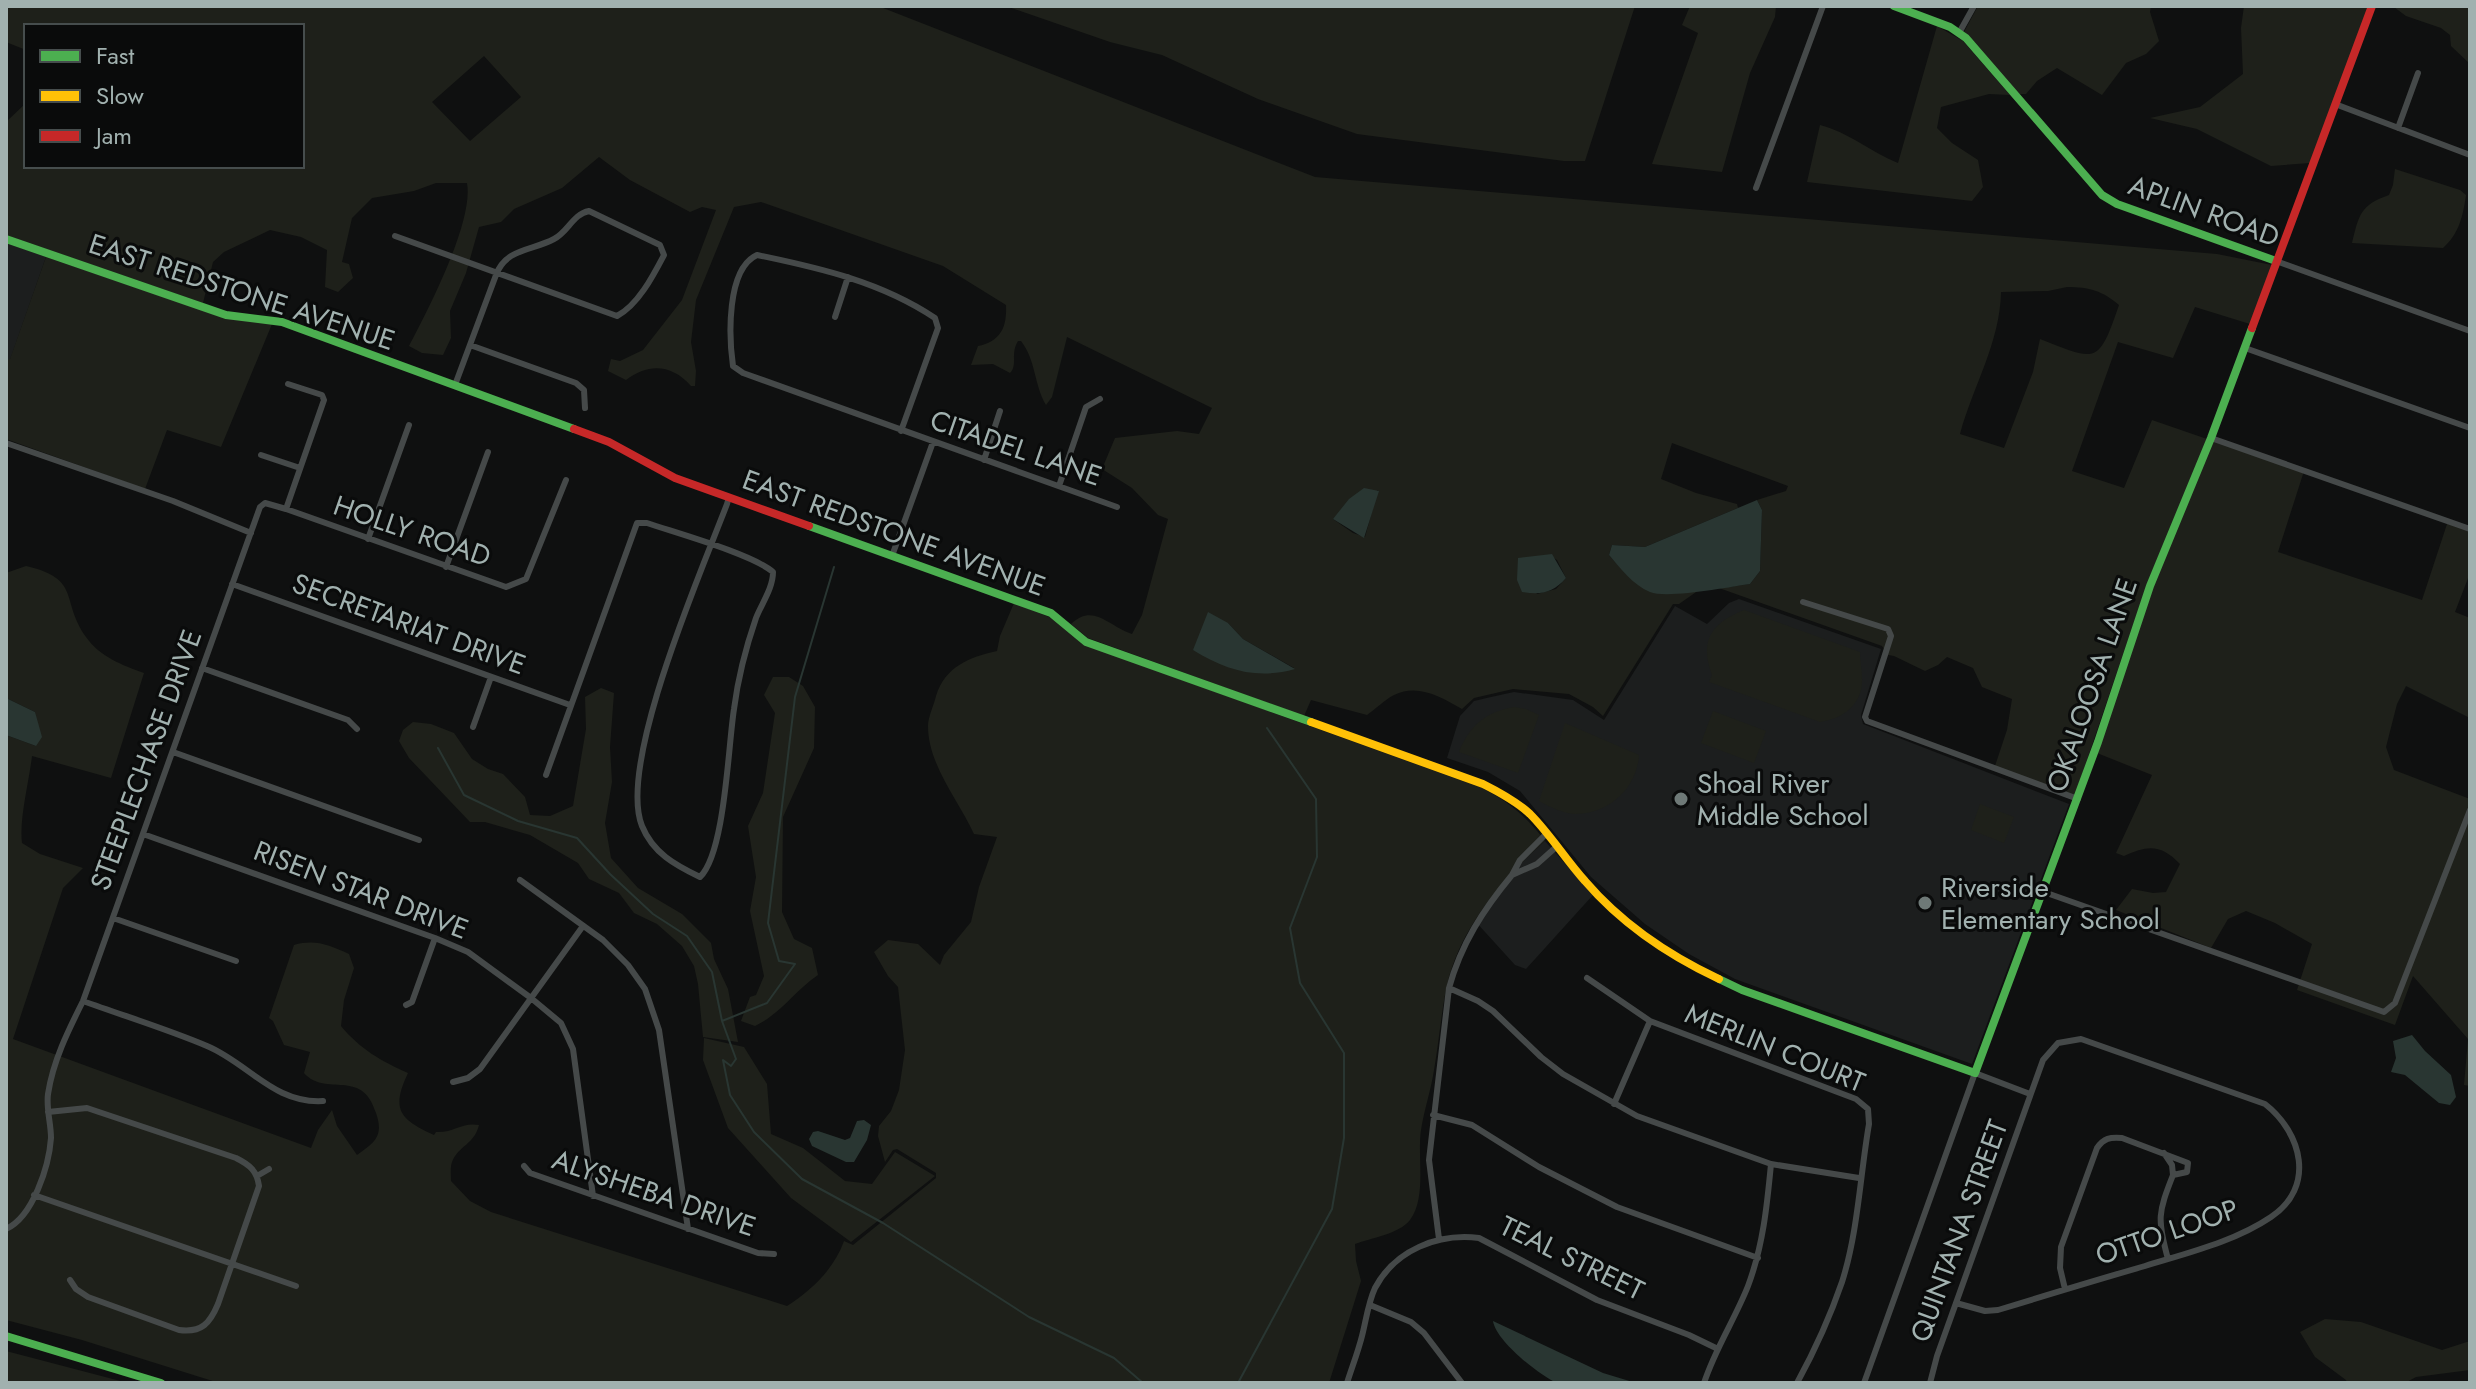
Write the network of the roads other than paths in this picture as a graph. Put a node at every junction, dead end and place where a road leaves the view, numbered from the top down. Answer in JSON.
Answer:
{"nodes":[{"id":1,"x":1823,"y":6,"type":"edge"},
{"id":2,"x":1894,"y":6,"type":"edge"},
{"id":3,"x":1974,"y":6,"type":"edge"},
{"id":4,"x":2372,"y":6,"type":"edge"},
{"id":5,"x":1959,"y":33,"type":"junction"},
{"id":6,"x":2418,"y":73,"type":"dead end"},
{"id":7,"x":2335,"y":104,"type":"junction"},
{"id":8,"x":2398,"y":128,"type":"junction"},
{"id":9,"x":2470,"y":155,"type":"edge"},
{"id":10,"x":1756,"y":188,"type":"dead end"},
{"id":11,"x":395,"y":236,"type":"dead end"},
{"id":12,"x":6,"y":239,"type":"edge"},
{"id":13,"x":2276,"y":261,"type":"junction"},
{"id":14,"x":496,"y":275,"type":"junction"},
{"id":15,"x":848,"y":277,"type":"junction"},
{"id":16,"x":835,"y":317,"type":"dead end"},
{"id":17,"x":2470,"y":331,"type":"edge"},
{"id":18,"x":470,"y":345,"type":"junction"},
{"id":19,"x":2245,"y":348,"type":"junction"},
{"id":20,"x":288,"y":384,"type":"dead end"},
{"id":21,"x":455,"y":385,"type":"junction"},
{"id":22,"x":1100,"y":399,"type":"dead end"},
{"id":23,"x":585,"y":408,"type":"dead end"},
{"id":24,"x":1000,"y":411,"type":"dead end"},
{"id":25,"x":409,"y":425,"type":"dead end"},
{"id":26,"x":2470,"y":428,"type":"edge"},
{"id":27,"x":901,"y":431,"type":"junction"},
{"id":28,"x":2211,"y":438,"type":"junction"},
{"id":29,"x":933,"y":442,"type":"junction"},
{"id":30,"x":6,"y":443,"type":"edge"},
{"id":31,"x":488,"y":452,"type":"dead end"},
{"id":32,"x":261,"y":455,"type":"dead end"},
{"id":33,"x":984,"y":460,"type":"junction"},
{"id":34,"x":300,"y":468,"type":"junction"},
{"id":35,"x":566,"y":480,"type":"dead end"},
{"id":36,"x":1059,"y":486,"type":"junction"},
{"id":37,"x":729,"y":497,"type":"junction"},
{"id":38,"x":1117,"y":507,"type":"dead end"},
{"id":39,"x":286,"y":509,"type":"junction"},
{"id":40,"x":2470,"y":529,"type":"edge"},
{"id":41,"x":251,"y":533,"type":"junction"},
{"id":42,"x":368,"y":539,"type":"junction"},
{"id":43,"x":711,"y":546,"type":"junction"},
{"id":44,"x":892,"y":556,"type":"junction"},
{"id":45,"x":446,"y":567,"type":"junction"},
{"id":46,"x":232,"y":584,"type":"junction"},
{"id":47,"x":1803,"y":602,"type":"dead end"},
{"id":48,"x":202,"y":668,"type":"junction"},
{"id":49,"x":491,"y":677,"type":"junction"},
{"id":50,"x":570,"y":705,"type":"junction"},
{"id":51,"x":473,"y":727,"type":"dead end"},
{"id":52,"x":357,"y":729,"type":"dead end"},
{"id":53,"x":173,"y":752,"type":"junction"},
{"id":54,"x":546,"y":775,"type":"dead end"},
{"id":55,"x":2078,"y":799,"type":"junction"},
{"id":56,"x":2470,"y":810,"type":"edge"},
{"id":57,"x":143,"y":834,"type":"junction"},
{"id":58,"x":1545,"y":835,"type":"junction"},
{"id":59,"x":419,"y":840,"type":"dead end"},
{"id":60,"x":1555,"y":848,"type":"junction"},
{"id":61,"x":1512,"y":875,"type":"junction"},
{"id":62,"x":520,"y":880,"type":"dead end"},
{"id":63,"x":2041,"y":891,"type":"junction"},
{"id":64,"x":113,"y":918,"type":"junction"},
{"id":65,"x":583,"y":926,"type":"junction"},
{"id":66,"x":435,"y":938,"type":"junction"},
{"id":67,"x":236,"y":961,"type":"dead end"},
{"id":68,"x":1587,"y":978,"type":"dead end"},
{"id":69,"x":1449,"y":988,"type":"junction"},
{"id":70,"x":531,"y":998,"type":"junction"},
{"id":71,"x":83,"y":1001,"type":"junction"},
{"id":72,"x":406,"y":1005,"type":"dead end"},
{"id":73,"x":1650,"y":1021,"type":"junction"},
{"id":74,"x":1975,"y":1073,"type":"junction"},
{"id":75,"x":453,"y":1082,"type":"dead end"},
{"id":76,"x":2030,"y":1094,"type":"junction"},
{"id":77,"x":323,"y":1101,"type":"dead end"},
{"id":78,"x":1614,"y":1104,"type":"junction"},
{"id":79,"x":48,"y":1112,"type":"junction"},
{"id":80,"x":1433,"y":1115,"type":"junction"},
{"id":81,"x":2163,"y":1152,"type":"junction"},
{"id":82,"x":1771,"y":1164,"type":"junction"},
{"id":83,"x":524,"y":1166,"type":"dead end"},
{"id":84,"x":269,"y":1169,"type":"dead end"},
{"id":85,"x":2173,"y":1175,"type":"junction"},
{"id":86,"x":257,"y":1176,"type":"junction"},
{"id":87,"x":1859,"y":1178,"type":"junction"},
{"id":88,"x":34,"y":1195,"type":"junction"},
{"id":89,"x":593,"y":1196,"type":"junction"},
{"id":90,"x":6,"y":1229,"type":"edge"},
{"id":91,"x":688,"y":1229,"type":"junction"},
{"id":92,"x":1439,"y":1239,"type":"junction"},
{"id":93,"x":774,"y":1254,"type":"dead end"},
{"id":94,"x":1758,"y":1258,"type":"junction"},
{"id":95,"x":2168,"y":1259,"type":"junction"},
{"id":96,"x":232,"y":1264,"type":"junction"},
{"id":97,"x":70,"y":1280,"type":"dead end"},
{"id":98,"x":296,"y":1286,"type":"dead end"},
{"id":99,"x":2065,"y":1289,"type":"junction"},
{"id":100,"x":1956,"y":1303,"type":"junction"},
{"id":101,"x":1370,"y":1305,"type":"junction"},
{"id":102,"x":6,"y":1336,"type":"edge"},
{"id":103,"x":1718,"y":1349,"type":"junction"},
{"id":104,"x":161,"y":1383,"type":"edge"},
{"id":105,"x":1347,"y":1383,"type":"edge"},
{"id":106,"x":1462,"y":1383,"type":"edge"},
{"id":107,"x":1704,"y":1383,"type":"edge"},
{"id":108,"x":1797,"y":1383,"type":"edge"},
{"id":109,"x":1864,"y":1383,"type":"edge"},
{"id":110,"x":1930,"y":1383,"type":"edge"}],
"edges":[{"from":1,"to":10,"type":"street"},
{"from":2,"to":5,"type":"main road","name":"APLIN ROAD"},
{"from":3,"to":5,"type":"street"},
{"from":4,"to":7,"type":"main road","name":"OKALOOSA LANE"},
{"from":5,"to":13,"type":"main road","name":"APLIN ROAD"},
{"from":6,"to":8,"type":"street"},
{"from":7,"to":8,"type":"street"},
{"from":7,"to":13,"type":"main road","name":"OKALOOSA LANE"},
{"from":8,"to":9,"type":"street"},
{"from":11,"to":14,"type":"street"},
{"from":12,"to":21,"type":"main road","name":"EAST REDSTONE AVENUE"},
{"from":13,"to":17,"type":"street","name":"APLIN ROAD"},
{"from":13,"to":19,"type":"main road","name":"OKALOOSA LANE"},
{"from":14,"to":14,"type":"street"},
{"from":14,"to":18,"type":"street"},
{"from":15,"to":16,"type":"street"},
{"from":15,"to":27,"type":"street","name":"CITADEL LANE"},
{"from":15,"to":27,"type":"street","name":"CITADEL LANE"},
{"from":18,"to":21,"type":"street"},
{"from":18,"to":23,"type":"street"},
{"from":19,"to":26,"type":"street"},
{"from":19,"to":28,"type":"main road","name":"OKALOOSA LANE"},
{"from":20,"to":34,"type":"street"},
{"from":21,"to":37,"type":"main road","name":"EAST REDSTONE AVENUE"},
{"from":22,"to":36,"type":"street"},
{"from":24,"to":33,"type":"street"},
{"from":25,"to":42,"type":"street"},
{"from":27,"to":29,"type":"street","name":"CITADEL LANE"},
{"from":28,"to":40,"type":"street"},
{"from":28,"to":55,"type":"main road","name":"OKALOOSA LANE"},
{"from":29,"to":33,"type":"street","name":"CITADEL LANE"},
{"from":29,"to":44,"type":"street"},
{"from":30,"to":41,"type":"street"},
{"from":31,"to":45,"type":"street"},
{"from":32,"to":34,"type":"street"},
{"from":33,"to":36,"type":"street","name":"CITADEL LANE"},
{"from":34,"to":39,"type":"street"},
{"from":35,"to":45,"type":"street","name":"HOLLY ROAD"},
{"from":36,"to":38,"type":"street","name":"CITADEL LANE"},
{"from":37,"to":43,"type":"street"},
{"from":37,"to":44,"type":"main road","name":"EAST REDSTONE AVENUE"},
{"from":39,"to":41,"type":"street"},
{"from":39,"to":42,"type":"street","name":"HOLLY ROAD"},
{"from":41,"to":46,"type":"street","name":"STEEPLECHASE DRIVE"},
{"from":42,"to":45,"type":"street","name":"HOLLY ROAD"},
{"from":43,"to":43,"type":"street"},
{"from":43,"to":50,"type":"street"},
{"from":44,"to":58,"type":"main road","name":"EAST REDSTONE AVENUE"},
{"from":46,"to":48,"type":"street","name":"STEEPLECHASE DRIVE"},
{"from":46,"to":49,"type":"street","name":"SECRETARIAT DRIVE"},
{"from":47,"to":55,"type":"street"},
{"from":48,"to":52,"type":"street"},
{"from":48,"to":53,"type":"street","name":"STEEPLECHASE DRIVE"},
{"from":49,"to":50,"type":"street","name":"SECRETARIAT DRIVE"},
{"from":49,"to":51,"type":"street"},
{"from":50,"to":54,"type":"street"},
{"from":53,"to":57,"type":"street","name":"STEEPLECHASE DRIVE"},
{"from":53,"to":59,"type":"street"},
{"from":55,"to":63,"type":"main road","name":"OKALOOSA LANE"},
{"from":56,"to":63,"type":"street"},
{"from":57,"to":64,"type":"street","name":"STEEPLECHASE DRIVE"},
{"from":57,"to":66,"type":"street","name":"RISEN STAR DRIVE"},
{"from":58,"to":60,"type":"main road","name":"EAST REDSTONE AVENUE"},
{"from":58,"to":61,"type":"street"},
{"from":60,"to":61,"type":"street"},
{"from":60,"to":74,"type":"main road","name":"EAST REDSTONE AVENUE"},
{"from":61,"to":69,"type":"street"},
{"from":62,"to":65,"type":"street"},
{"from":63,"to":74,"type":"main road","name":"OKALOOSA LANE"},
{"from":64,"to":67,"type":"street"},
{"from":64,"to":71,"type":"street","name":"STEEPLECHASE DRIVE"},
{"from":65,"to":70,"type":"street"},
{"from":65,"to":91,"type":"street"},
{"from":66,"to":70,"type":"street","name":"RISEN STAR DRIVE"},
{"from":66,"to":72,"type":"street"},
{"from":68,"to":73,"type":"street","name":"MERLIN COURT"},
{"from":69,"to":78,"type":"street"},
{"from":69,"to":80,"type":"street"},
{"from":70,"to":75,"type":"street"},
{"from":70,"to":89,"type":"street","name":"RISEN STAR DRIVE"},
{"from":71,"to":77,"type":"street"},
{"from":71,"to":79,"type":"street","name":"STEEPLECHASE DRIVE"},
{"from":73,"to":78,"type":"street"},
{"from":73,"to":87,"type":"street","name":"MERLIN COURT"},
{"from":74,"to":76,"type":"street"},
{"from":74,"to":109,"type":"street","name":"OKALOOSA LANE"},
{"from":76,"to":95,"type":"street","name":"OTTO LOOP"},
{"from":76,"to":100,"type":"street","name":"QUINTANA STREET"},
{"from":78,"to":82,"type":"street"},
{"from":79,"to":86,"type":"street"},
{"from":79,"to":88,"type":"street","name":"STEEPLECHASE DRIVE"},
{"from":80,"to":92,"type":"street"},
{"from":80,"to":94,"type":"street"},
{"from":81,"to":85,"type":"street"},
{"from":81,"to":85,"type":"street"},
{"from":81,"to":99,"type":"street"},
{"from":82,"to":87,"type":"street"},
{"from":82,"to":94,"type":"street"},
{"from":83,"to":89,"type":"street","name":"ALYSHEBA DRIVE"},
{"from":84,"to":86,"type":"street"},
{"from":85,"to":95,"type":"street"},
{"from":86,"to":96,"type":"street"},
{"from":87,"to":108,"type":"street","name":"MERLIN COURT"},
{"from":88,"to":90,"type":"street","name":"STEEPLECHASE DRIVE"},
{"from":88,"to":96,"type":"street"},
{"from":89,"to":91,"type":"street","name":"ALYSHEBA DRIVE"},
{"from":91,"to":93,"type":"street","name":"ALYSHEBA DRIVE"},
{"from":92,"to":101,"type":"street","name":"TEAL STREET"},
{"from":92,"to":103,"type":"street","name":"TEAL STREET"},
{"from":94,"to":103,"type":"street"},
{"from":95,"to":99,"type":"street","name":"OTTO LOOP"},
{"from":96,"to":97,"type":"street"},
{"from":96,"to":98,"type":"street"},
{"from":99,"to":100,"type":"street","name":"OTTO LOOP"},
{"from":100,"to":110,"type":"street","name":"QUINTANA STREET"},
{"from":101,"to":105,"type":"street","name":"TEAL STREET"},
{"from":101,"to":106,"type":"street"},
{"from":102,"to":104,"type":"main road"},
{"from":103,"to":107,"type":"street"}]}
